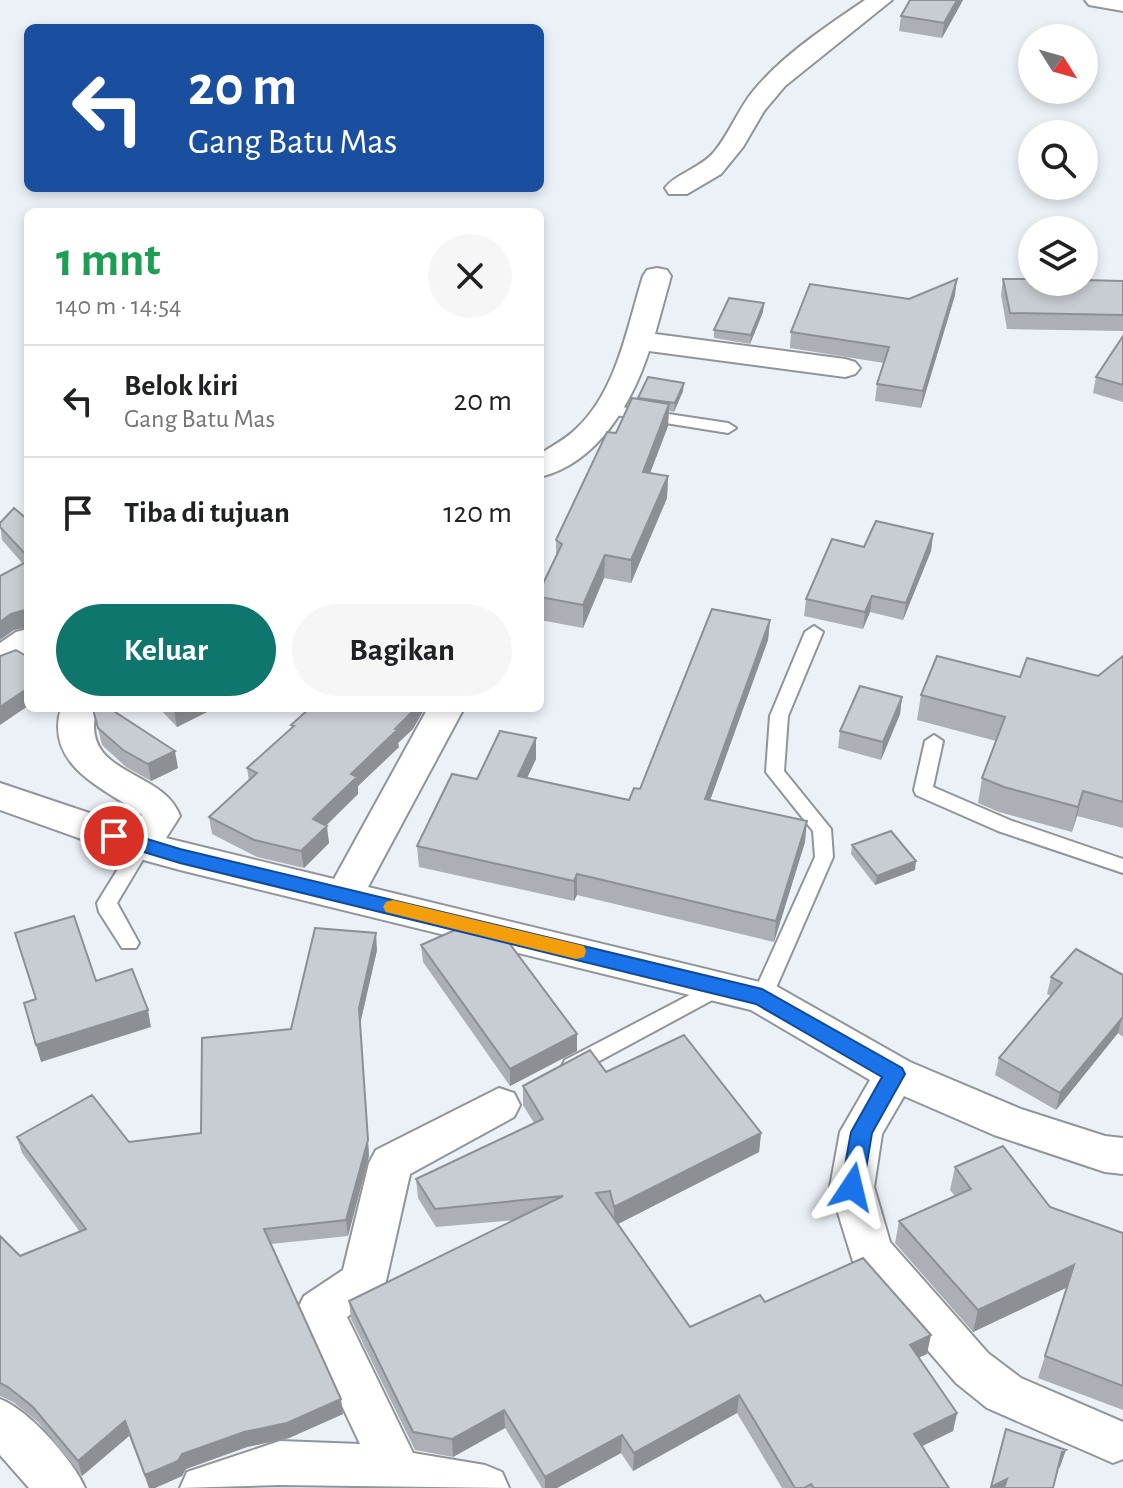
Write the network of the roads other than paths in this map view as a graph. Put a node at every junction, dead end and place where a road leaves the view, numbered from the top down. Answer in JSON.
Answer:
{"nodes":[{"id":1,"x":880,"y":0,"type":"edge"},
{"id":2,"x":1097,"y":0,"type":"edge"},
{"id":3,"x":1123,"y":4,"type":"edge"},
{"id":4,"x":678,"y":188,"type":"dead end"},
{"id":5,"x":657,"y":276,"type":"dead end"},
{"id":6,"x":636,"y":340,"type":"junction"},
{"id":7,"x":845,"y":368,"type":"dead end"},
{"id":8,"x":608,"y":410,"type":"junction"},
{"id":9,"x":728,"y":428,"type":"dead end"},
{"id":10,"x":544,"y":465,"type":"edge"},
{"id":11,"x":814,"y":632,"type":"dead end"},
{"id":12,"x":24,"y":643,"type":"edge"},
{"id":13,"x":0,"y":659,"type":"edge"},
{"id":14,"x":77,"y":712,"type":"edge"},
{"id":15,"x":444,"y":712,"type":"edge"},
{"id":16,"x":934,"y":741,"type":"dead end"},
{"id":17,"x":0,"y":796,"type":"edge"},
{"id":18,"x":142,"y":846,"type":"junction"},
{"id":19,"x":1123,"y":866,"type":"edge"},
{"id":20,"x":344,"y":895,"type":"junction"},
{"id":21,"x":129,"y":943,"type":"dead end"},
{"id":22,"x":722,"y":986,"type":"junction"},
{"id":23,"x":762,"y":997,"type":"junction"},
{"id":24,"x":895,"y":1074,"type":"junction"},
{"id":25,"x":556,"y":1075,"type":"edge"},
{"id":26,"x":507,"y":1101,"type":"dead end"},
{"id":27,"x":1123,"y":1156,"type":"edge"},
{"id":28,"x":0,"y":1421,"type":"edge"},
{"id":29,"x":1113,"y":1441,"type":"dead end"},
{"id":30,"x":397,"y":1472,"type":"junction"},
{"id":31,"x":61,"y":1488,"type":"edge"},
{"id":32,"x":204,"y":1488,"type":"edge"},
{"id":33,"x":485,"y":1488,"type":"edge"}],
"edges":[{"from":1,"to":4,"type":"street"},
{"from":2,"to":3,"type":"street"},
{"from":5,"to":6,"type":"street"},
{"from":6,"to":7,"type":"street"},
{"from":6,"to":8,"type":"street"},
{"from":8,"to":9,"type":"lane"},
{"from":8,"to":10,"type":"street"},
{"from":11,"to":23,"type":"lane"},
{"from":12,"to":13,"type":"street"},
{"from":14,"to":18,"type":"street"},
{"from":15,"to":20,"type":"street"},
{"from":16,"to":19,"type":"lane"},
{"from":17,"to":18,"type":"street"},
{"from":18,"to":20,"type":"street"},
{"from":18,"to":21,"type":"lane"},
{"from":20,"to":22,"type":"street"},
{"from":22,"to":23,"type":"street"},
{"from":22,"to":25,"type":"lane"},
{"from":23,"to":24,"type":"street"},
{"from":24,"to":27,"type":"street"},
{"from":24,"to":29,"type":"street"},
{"from":26,"to":30,"type":"street"},
{"from":28,"to":31,"type":"street"},
{"from":30,"to":32,"type":"street"},
{"from":30,"to":33,"type":"street"}]}
